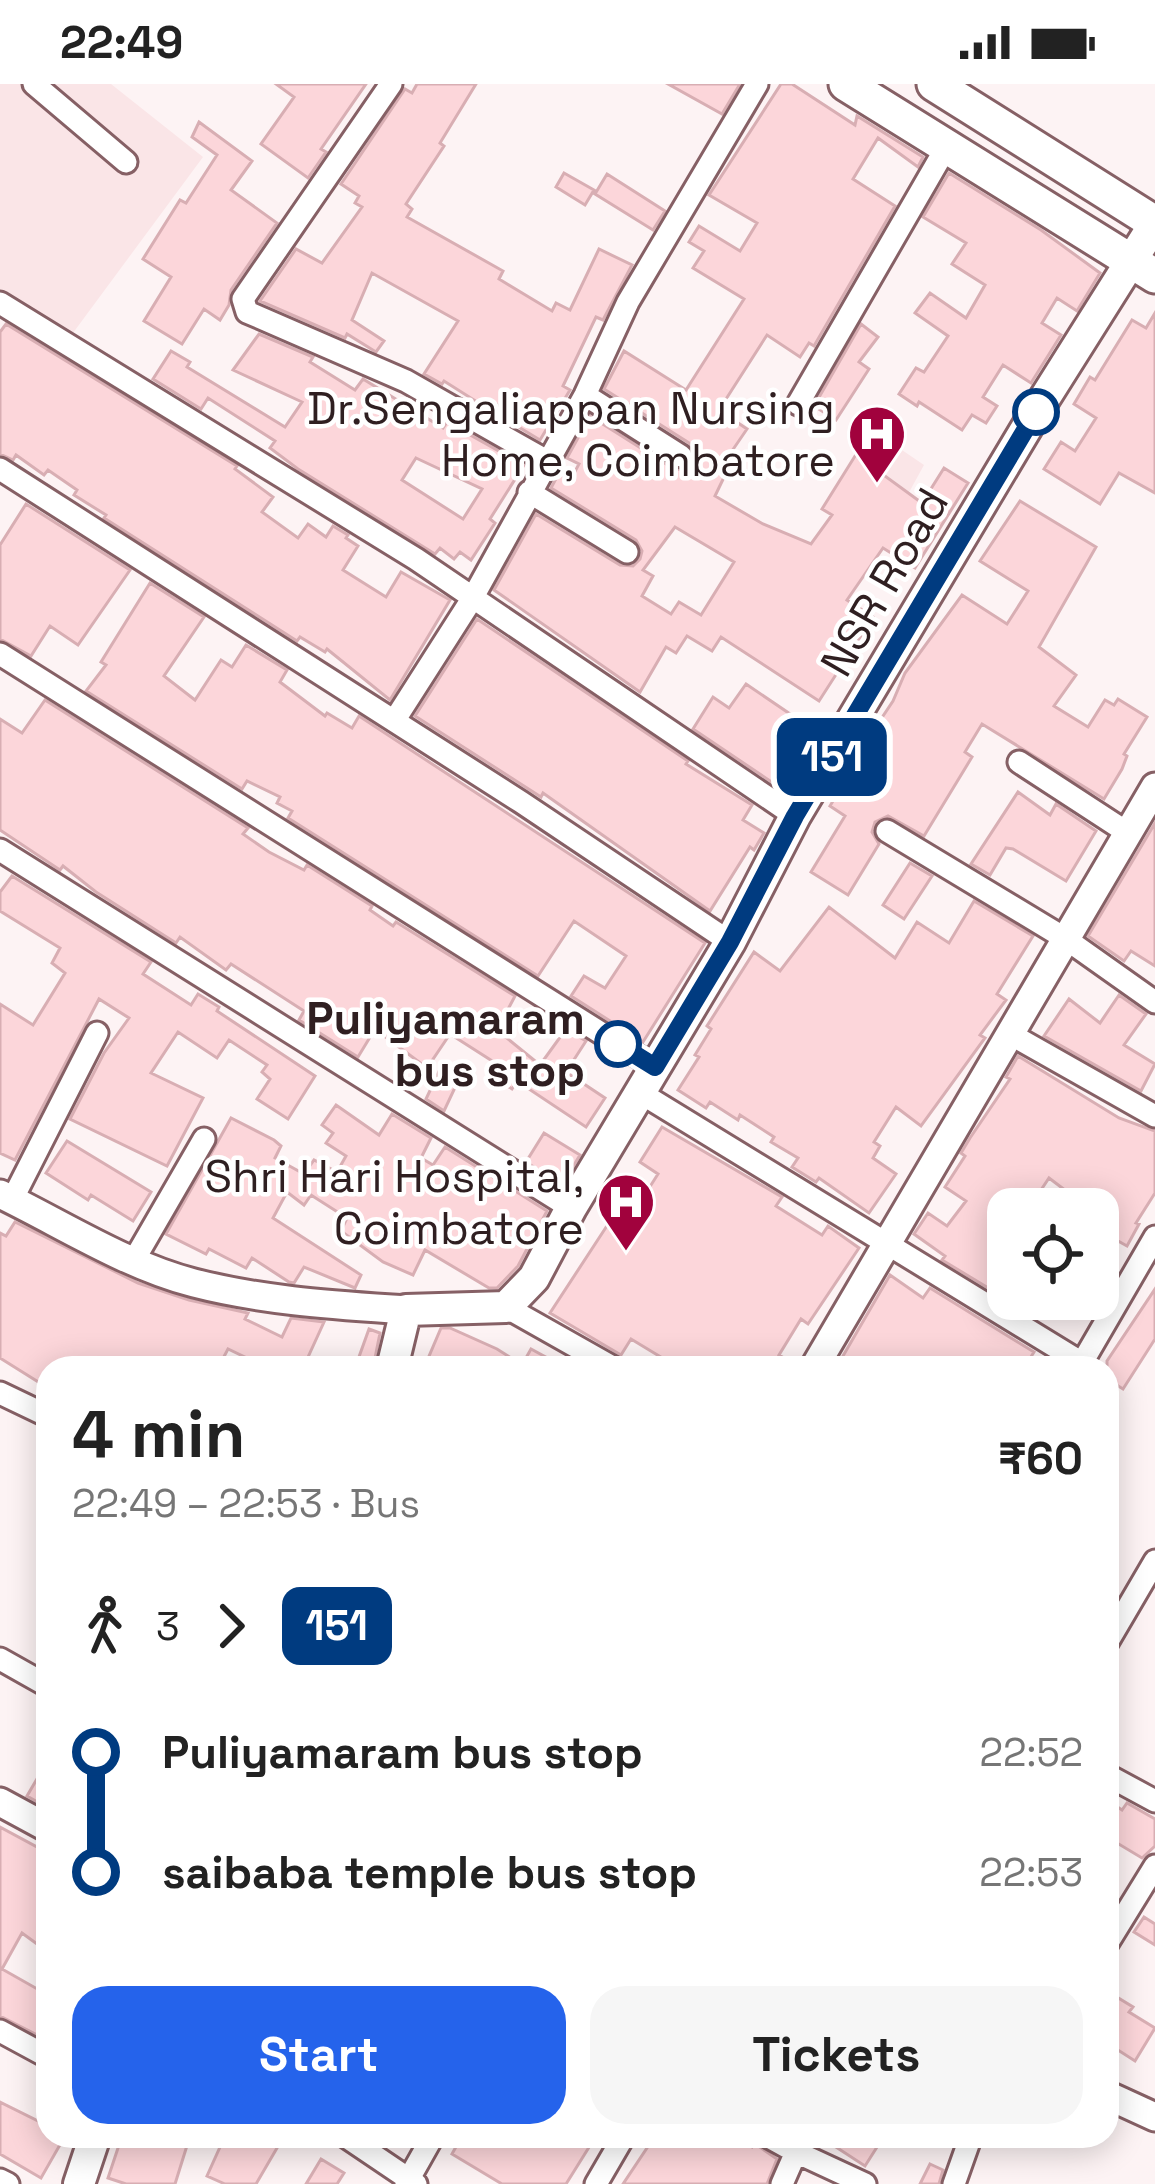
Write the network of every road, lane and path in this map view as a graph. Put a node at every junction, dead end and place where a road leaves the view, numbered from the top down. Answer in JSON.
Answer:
{"nodes":[{"id":1,"x":34,"y":84,"type":"edge"},
{"id":2,"x":391,"y":84,"type":"edge"},
{"id":3,"x":757,"y":84,"type":"edge"},
{"id":4,"x":846,"y":84,"type":"edge"},
{"id":5,"x":934,"y":84,"type":"edge"},
{"id":6,"x":946,"y":146,"type":"junction"},
{"id":7,"x":126,"y":162,"type":"dead end"},
{"id":8,"x":1155,"y":223,"type":"edge"},
{"id":9,"x":1143,"y":268,"type":"edge"},
{"id":10,"x":1,"y":306,"type":"edge"},
{"id":11,"x":585,"y":395,"type":"junction"},
{"id":12,"x":798,"y":404,"type":"dead end"},
{"id":13,"x":681,"y":456,"type":"dead end"},
{"id":14,"x":545,"y":460,"type":"junction"},
{"id":15,"x":0,"y":469,"type":"edge"},
{"id":16,"x":529,"y":492,"type":"junction"},
{"id":17,"x":627,"y":552,"type":"dead end"},
{"id":18,"x":472,"y":599,"type":"junction"},
{"id":19,"x":0,"y":654,"type":"edge"},
{"id":20,"x":394,"y":722,"type":"junction"},
{"id":21,"x":1019,"y":762,"type":"dead end"},
{"id":22,"x":1155,"y":788,"type":"edge"},
{"id":23,"x":795,"y":816,"type":"junction"},
{"id":24,"x":887,"y":831,"type":"dead end"},
{"id":25,"x":1128,"y":833,"type":"junction"},
{"id":26,"x":0,"y":850,"type":"edge"},
{"id":27,"x":1066,"y":939,"type":"junction"},
{"id":28,"x":730,"y":942,"type":"junction"},
{"id":29,"x":1155,"y":1002,"type":"edge"},
{"id":30,"x":97,"y":1033,"type":"dead end"},
{"id":31,"x":1010,"y":1034,"type":"junction"},
{"id":32,"x":647,"y":1080,"type":"junction"},
{"id":33,"x":1155,"y":1116,"type":"edge"},
{"id":34,"x":204,"y":1139,"type":"dead end"},
{"id":35,"x":6,"y":1197,"type":"edge"},
{"id":36,"x":571,"y":1208,"type":"junction"},
{"id":37,"x":1155,"y":1237,"type":"edge"},
{"id":38,"x":886,"y":1244,"type":"junction"},
{"id":39,"x":134,"y":1260,"type":"junction"},
{"id":40,"x":506,"y":1307,"type":"junction"},
{"id":41,"x":406,"y":1310,"type":"junction"},
{"id":42,"x":395,"y":1356,"type":"edge"},
{"id":43,"x":593,"y":1356,"type":"edge"},
{"id":44,"x":821,"y":1356,"type":"edge"},
{"id":45,"x":1064,"y":1356,"type":"edge"},
{"id":46,"x":1086,"y":1356,"type":"edge"},
{"id":47,"x":0,"y":1393,"type":"edge"},
{"id":48,"x":36,"y":1410,"type":"edge"},
{"id":49,"x":1155,"y":1561,"type":"edge"},
{"id":50,"x":1119,"y":1622,"type":"edge"},
{"id":51,"x":0,"y":1659,"type":"edge"},
{"id":52,"x":36,"y":1679,"type":"edge"},
{"id":53,"x":1119,"y":1781,"type":"edge"},
{"id":54,"x":1155,"y":1801,"type":"edge"},
{"id":55,"x":0,"y":1802,"type":"edge"},
{"id":56,"x":36,"y":1822,"type":"edge"},
{"id":57,"x":1155,"y":1866,"type":"edge"},
{"id":58,"x":1119,"y":1924,"type":"edge"},
{"id":59,"x":0,"y":2031,"type":"edge"},
{"id":60,"x":36,"y":2050,"type":"edge"},
{"id":61,"x":1119,"y":2100,"type":"edge"},
{"id":62,"x":1155,"y":2117,"type":"edge"},
{"id":63,"x":91,"y":2148,"type":"edge"},
{"id":64,"x":362,"y":2148,"type":"edge"},
{"id":65,"x":427,"y":2148,"type":"edge"},
{"id":66,"x":617,"y":2148,"type":"edge"},
{"id":67,"x":789,"y":2148,"type":"edge"},
{"id":68,"x":967,"y":2148,"type":"edge"},
{"id":69,"x":796,"y":2152,"type":"junction"},
{"id":70,"x":410,"y":2182,"type":"edge"},
{"id":71,"x":79,"y":2184,"type":"edge"},
{"id":72,"x":596,"y":2184,"type":"edge"},
{"id":73,"x":782,"y":2184,"type":"edge"},
{"id":74,"x":865,"y":2184,"type":"edge"},
{"id":75,"x":954,"y":2184,"type":"edge"}],
"edges":[{"from":1,"to":7,"type":"street"},
{"from":2,"to":14,"type":"street"},
{"from":3,"to":11,"type":"street"},
{"from":4,"to":6,"type":"highway"},
{"from":5,"to":8,"type":"highway"},
{"from":6,"to":9,"type":"highway"},
{"from":6,"to":12,"type":"street"},
{"from":8,"to":9,"type":"main road","name":"NSR Road"},
{"from":9,"to":23,"type":"main road","name":"NSR Road"},
{"from":10,"to":18,"type":"street"},
{"from":11,"to":13,"type":"street"},
{"from":11,"to":14,"type":"street"},
{"from":14,"to":16,"type":"street"},
{"from":15,"to":20,"type":"street"},
{"from":16,"to":17,"type":"street"},
{"from":16,"to":18,"type":"street"},
{"from":18,"to":20,"type":"street"},
{"from":18,"to":23,"type":"street"},
{"from":19,"to":32,"type":"street"},
{"from":20,"to":28,"type":"street"},
{"from":21,"to":25,"type":"street"},
{"from":22,"to":25,"type":"street"},
{"from":23,"to":28,"type":"main road","name":"NSR Road"},
{"from":24,"to":27,"type":"street"},
{"from":25,"to":27,"type":"street"},
{"from":26,"to":36,"type":"street"},
{"from":27,"to":29,"type":"street"},
{"from":27,"to":31,"type":"street"},
{"from":28,"to":32,"type":"main road","name":"NSR Road"},
{"from":30,"to":35,"type":"street"},
{"from":31,"to":33,"type":"street"},
{"from":31,"to":38,"type":"street"},
{"from":32,"to":36,"type":"main road","name":"NSR Road"},
{"from":32,"to":38,"type":"street"},
{"from":34,"to":39,"type":"street"},
{"from":35,"to":39,"type":"street"},
{"from":36,"to":40,"type":"main road","name":"NSR Road"},
{"from":37,"to":46,"type":"street"},
{"from":38,"to":44,"type":"street"},
{"from":38,"to":45,"type":"street"},
{"from":39,"to":41,"type":"street"},
{"from":40,"to":41,"type":"main road"},
{"from":40,"to":43,"type":"street"},
{"from":41,"to":42,"type":"main road"},
{"from":47,"to":48,"type":"street"},
{"from":49,"to":50,"type":"street"},
{"from":51,"to":52,"type":"street"},
{"from":53,"to":54,"type":"street"},
{"from":55,"to":56,"type":"street"},
{"from":57,"to":58,"type":"street"},
{"from":59,"to":60,"type":"street"},
{"from":61,"to":62,"type":"street"},
{"from":63,"to":71,"type":"main road"},
{"from":64,"to":70,"type":"street"},
{"from":65,"to":70,"type":"street"},
{"from":66,"to":72,"type":"street"},
{"from":67,"to":69,"type":"street"},
{"from":68,"to":75,"type":"street"},
{"from":69,"to":73,"type":"street"},
{"from":69,"to":74,"type":"street"}]}
